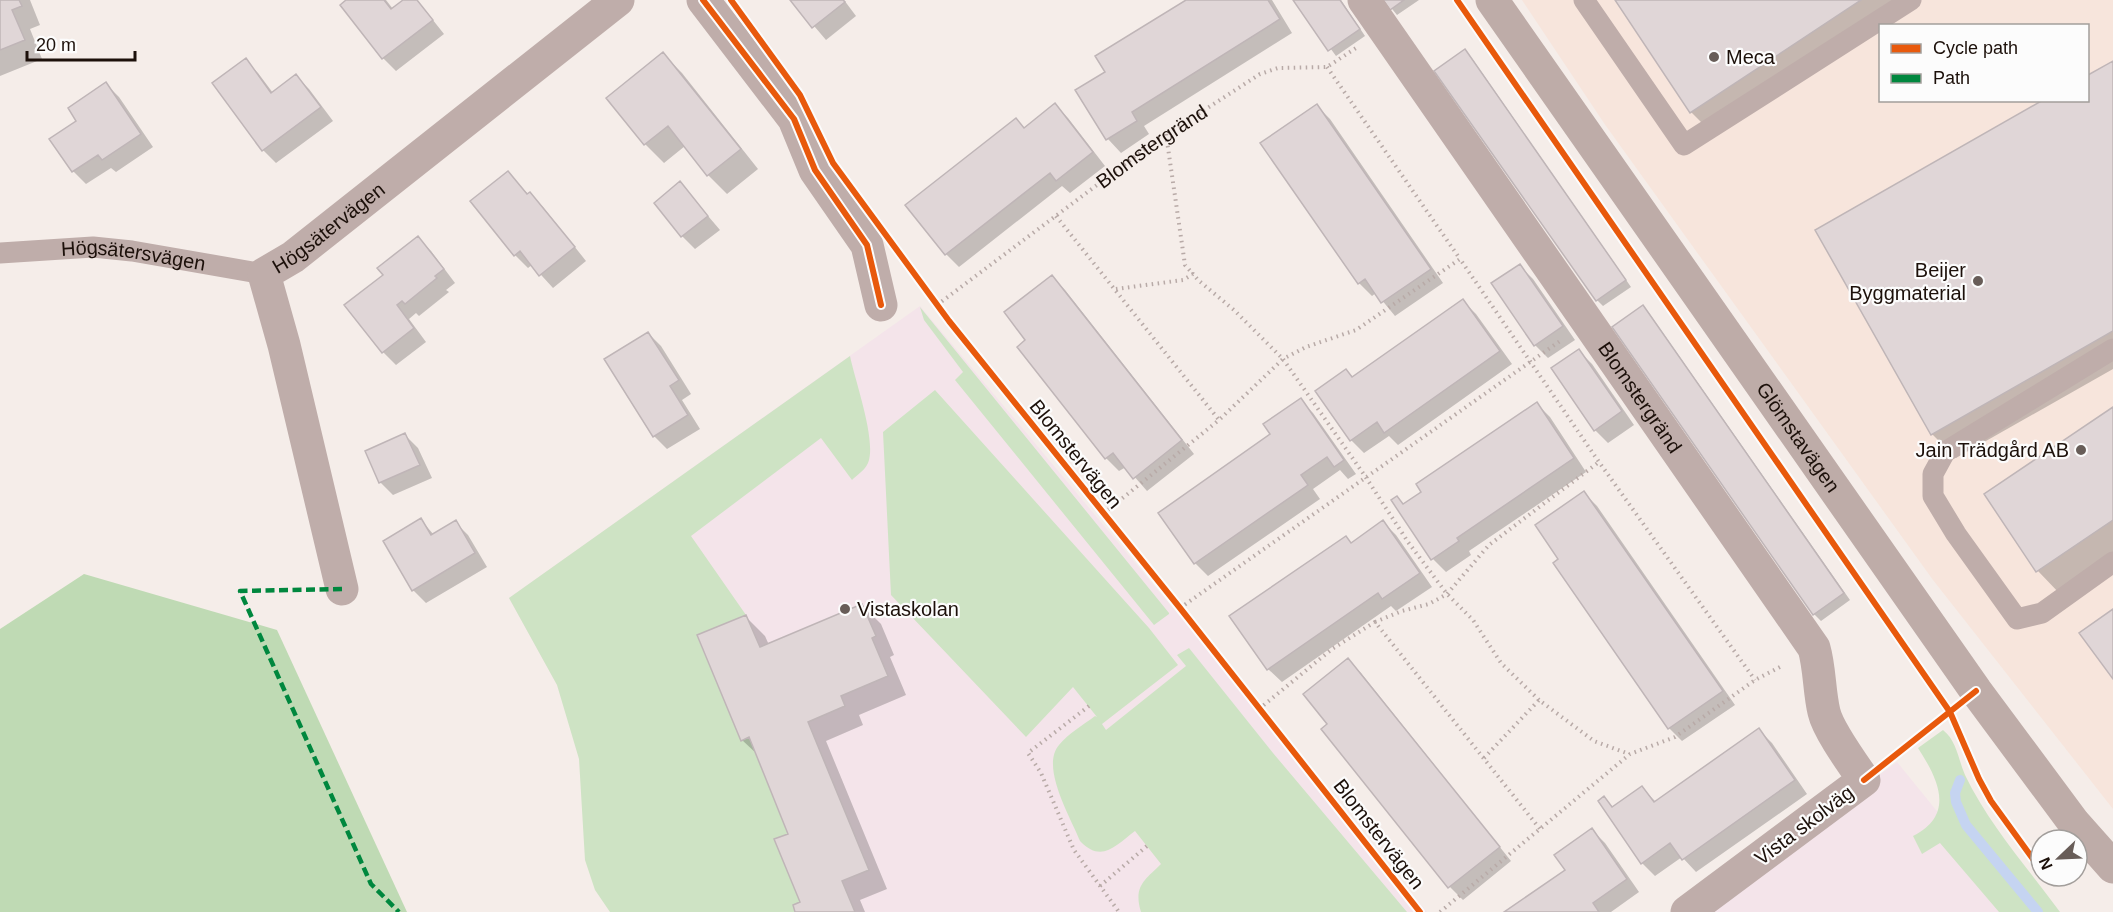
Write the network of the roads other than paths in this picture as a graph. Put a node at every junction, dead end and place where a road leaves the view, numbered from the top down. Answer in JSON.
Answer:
{"nodes":[{"id":1,"x":618,"y":0,"type":"edge"},
{"id":2,"x":703,"y":0,"type":"edge"},
{"id":3,"x":1364,"y":0,"type":"edge"},
{"id":4,"x":1492,"y":0,"type":"edge"},
{"id":5,"x":1584,"y":0,"type":"edge"},
{"id":6,"x":1911,"y":0,"type":"edge"},
{"id":7,"x":0,"y":253,"type":"edge"},
{"id":8,"x":264,"y":274,"type":"junction"},
{"id":9,"x":881,"y":305,"type":"dead end"},
{"id":10,"x":2113,"y":349,"type":"edge"},
{"id":11,"x":2113,"y":562,"type":"edge"},
{"id":12,"x":342,"y":589,"type":"dead end"},
{"id":13,"x":1864,"y":780,"type":"joint"},
{"id":14,"x":2113,"y":867,"type":"edge"},
{"id":15,"x":1687,"y":912,"type":"edge"}],
"edges":[{"from":1,"to":8,"type":"street","name":"Högsätervägen"},
{"from":2,"to":9,"type":"street"},
{"from":3,"to":13,"type":"street","name":"Blomstergränd"},
{"from":4,"to":14,"type":"main road","name":"Glömstavägen"},
{"from":5,"to":6,"type":"lane"},
{"from":7,"to":8,"type":"lane","name":"Högsätersvägen"},
{"from":8,"to":12,"type":"street","name":"Högsätervägen"},
{"from":10,"to":11,"type":"lane"},
{"from":13,"to":15,"type":"street","name":"Vista skolväg"}]}
